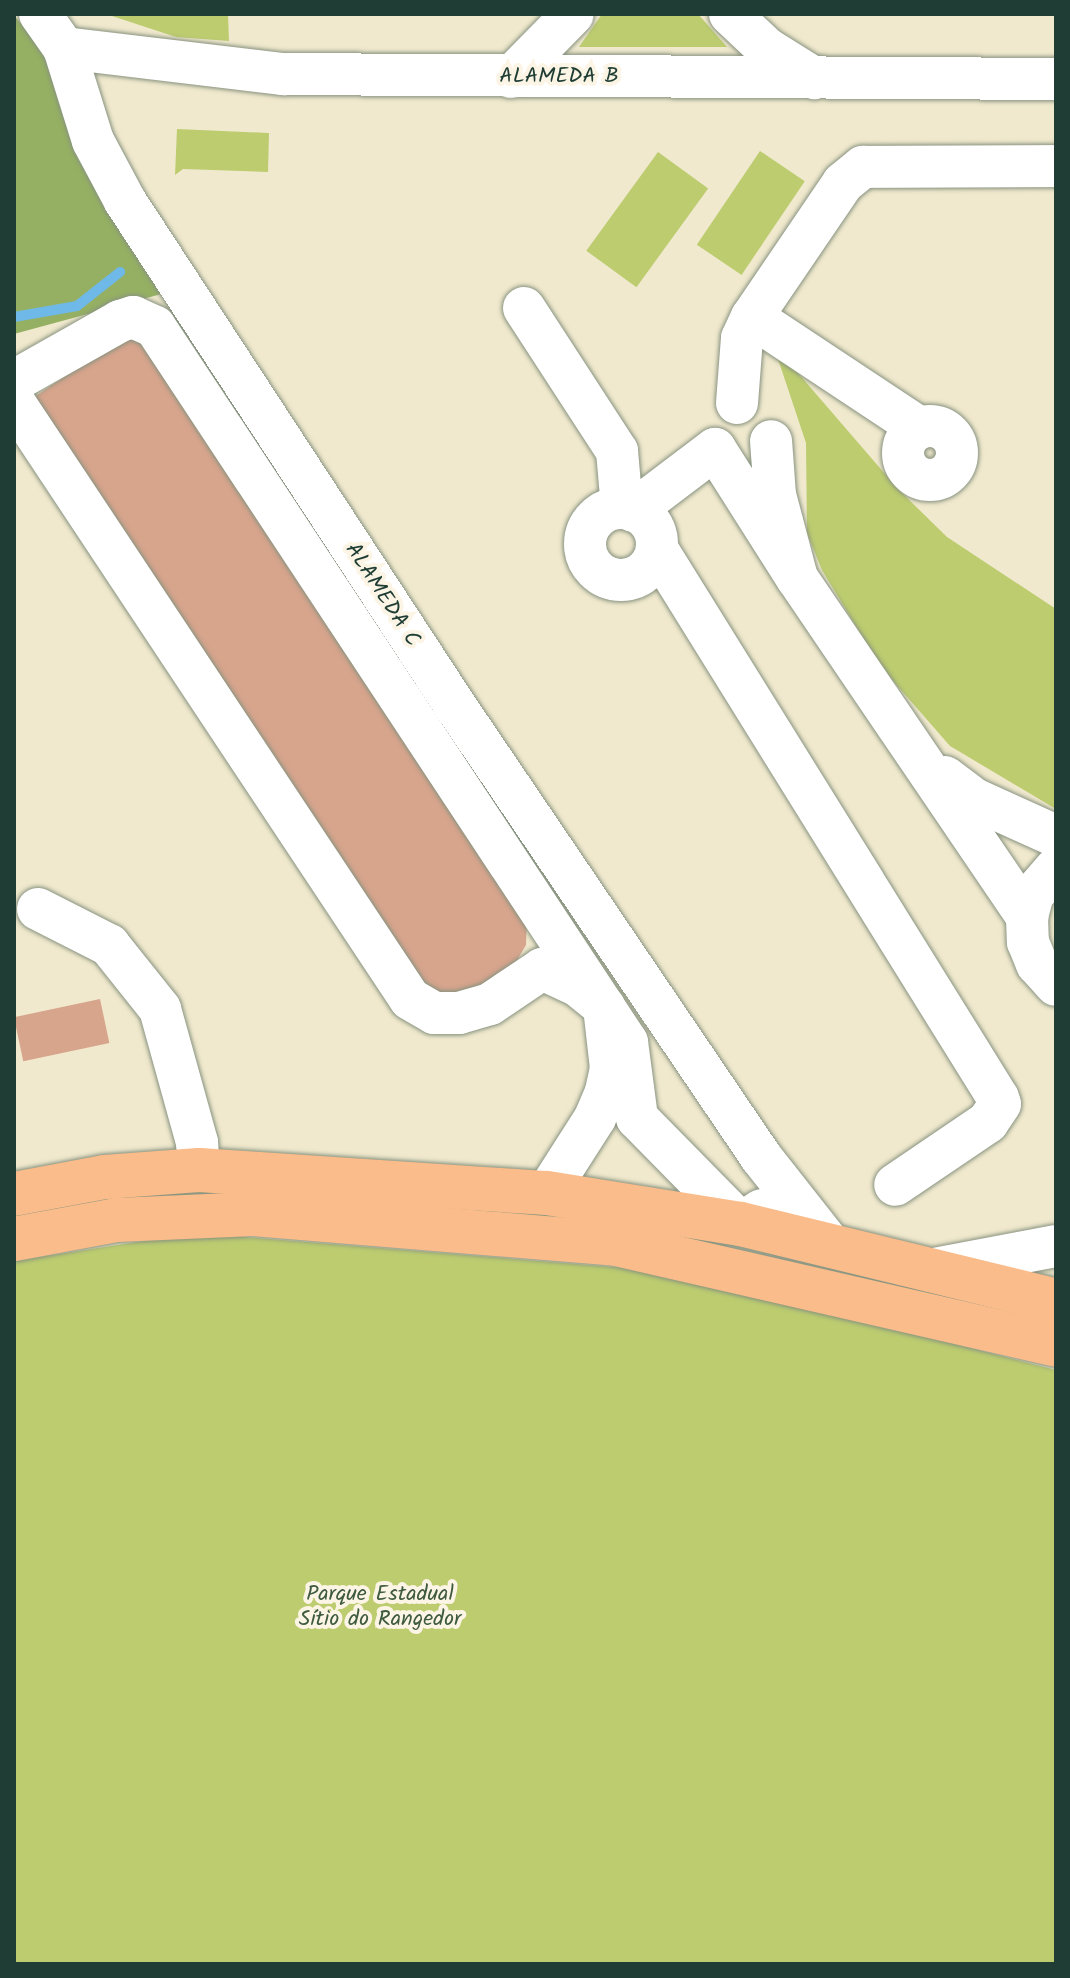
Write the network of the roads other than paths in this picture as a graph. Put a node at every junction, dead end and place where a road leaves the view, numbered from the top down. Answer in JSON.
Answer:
{"nodes":[{"id":1,"x":40,"y":14,"type":"edge"},
{"id":2,"x":573,"y":14,"type":"edge"},
{"id":3,"x":730,"y":14,"type":"edge"},
{"id":4,"x":64,"y":48,"type":"junction"},
{"id":5,"x":511,"y":77,"type":"junction"},
{"id":6,"x":814,"y":78,"type":"junction"},
{"id":7,"x":1056,"y":79,"type":"edge"},
{"id":8,"x":1056,"y":166,"type":"edge"},
{"id":9,"x":524,"y":308,"type":"dead end"},
{"id":10,"x":752,"y":317,"type":"junction"},
{"id":11,"x":14,"y":381,"type":"edge"},
{"id":12,"x":14,"y":402,"type":"edge"},
{"id":13,"x":737,"y":403,"type":"junction"},
{"id":14,"x":920,"y":428,"type":"dead end"},
{"id":15,"x":771,"y":441,"type":"junction"},
{"id":16,"x":715,"y":449,"type":"junction"},
{"id":17,"x":628,"y":509,"type":"junction"},
{"id":18,"x":657,"y":549,"type":"junction"},
{"id":19,"x":797,"y":578,"type":"junction"},
{"id":20,"x":921,"y":754,"type":"junction"},
{"id":21,"x":1056,"y":836,"type":"edge"},
{"id":22,"x":1056,"y":868,"type":"edge"},
{"id":23,"x":38,"y":909,"type":"dead end"},
{"id":24,"x":1027,"y":917,"type":"junction"},
{"id":25,"x":1055,"y":987,"type":"edge"},
{"id":26,"x":604,"y":1007,"type":"junction"},
{"id":27,"x":761,"y":1157,"type":"junction"},
{"id":28,"x":199,"y":1170,"type":"junction"},
{"id":29,"x":895,"y":1185,"type":"dead end"},
{"id":30,"x":547,"y":1193,"type":"junction"},
{"id":31,"x":14,"y":1194,"type":"edge"},
{"id":32,"x":741,"y":1224,"type":"junction"},
{"id":33,"x":14,"y":1239,"type":"edge"},
{"id":34,"x":831,"y":1246,"type":"junction"},
{"id":35,"x":1056,"y":1246,"type":"edge"},
{"id":36,"x":929,"y":1270,"type":"junction"},
{"id":37,"x":1056,"y":1301,"type":"edge"},
{"id":38,"x":1056,"y":1345,"type":"edge"}],
"edges":[{"from":1,"to":4,"type":"street","name":"ALAMEDA C"},
{"from":2,"to":5,"type":"street"},
{"from":3,"to":6,"type":"street"},
{"from":4,"to":5,"type":"street","name":"ALAMEDA B"},
{"from":4,"to":27,"type":"street","name":"ALAMEDA C"},
{"from":5,"to":6,"type":"street","name":"ALAMEDA B"},
{"from":6,"to":7,"type":"street","name":"ALAMEDA B"},
{"from":8,"to":10,"type":"street"},
{"from":9,"to":17,"type":"street"},
{"from":10,"to":13,"type":"street"},
{"from":10,"to":14,"type":"street"},
{"from":11,"to":26,"type":"street"},
{"from":12,"to":26,"type":"street"},
{"from":13,"to":15,"type":"street"},
{"from":13,"to":16,"type":"street"},
{"from":15,"to":16,"type":"street"},
{"from":15,"to":19,"type":"street"},
{"from":16,"to":17,"type":"street"},
{"from":16,"to":19,"type":"street"},
{"from":17,"to":18,"type":"street"},
{"from":17,"to":18,"type":"street"},
{"from":18,"to":29,"type":"street"},
{"from":19,"to":20,"type":"street"},
{"from":20,"to":21,"type":"street"},
{"from":20,"to":24,"type":"street"},
{"from":22,"to":24,"type":"street"},
{"from":23,"to":28,"type":"street"},
{"from":24,"to":25,"type":"street"},
{"from":26,"to":30,"type":"street"},
{"from":26,"to":32,"type":"street"},
{"from":27,"to":32,"type":"street","name":"ALAMEDA C"},
{"from":27,"to":34,"type":"street","name":"ALAMEDA C"},
{"from":28,"to":30,"type":"main road"},
{"from":28,"to":31,"type":"main road"},
{"from":30,"to":32,"type":"main road"},
{"from":32,"to":34,"type":"main road"},
{"from":33,"to":38,"type":"main road"},
{"from":34,"to":36,"type":"main road"},
{"from":35,"to":36,"type":"street"},
{"from":36,"to":37,"type":"main road"}]}
